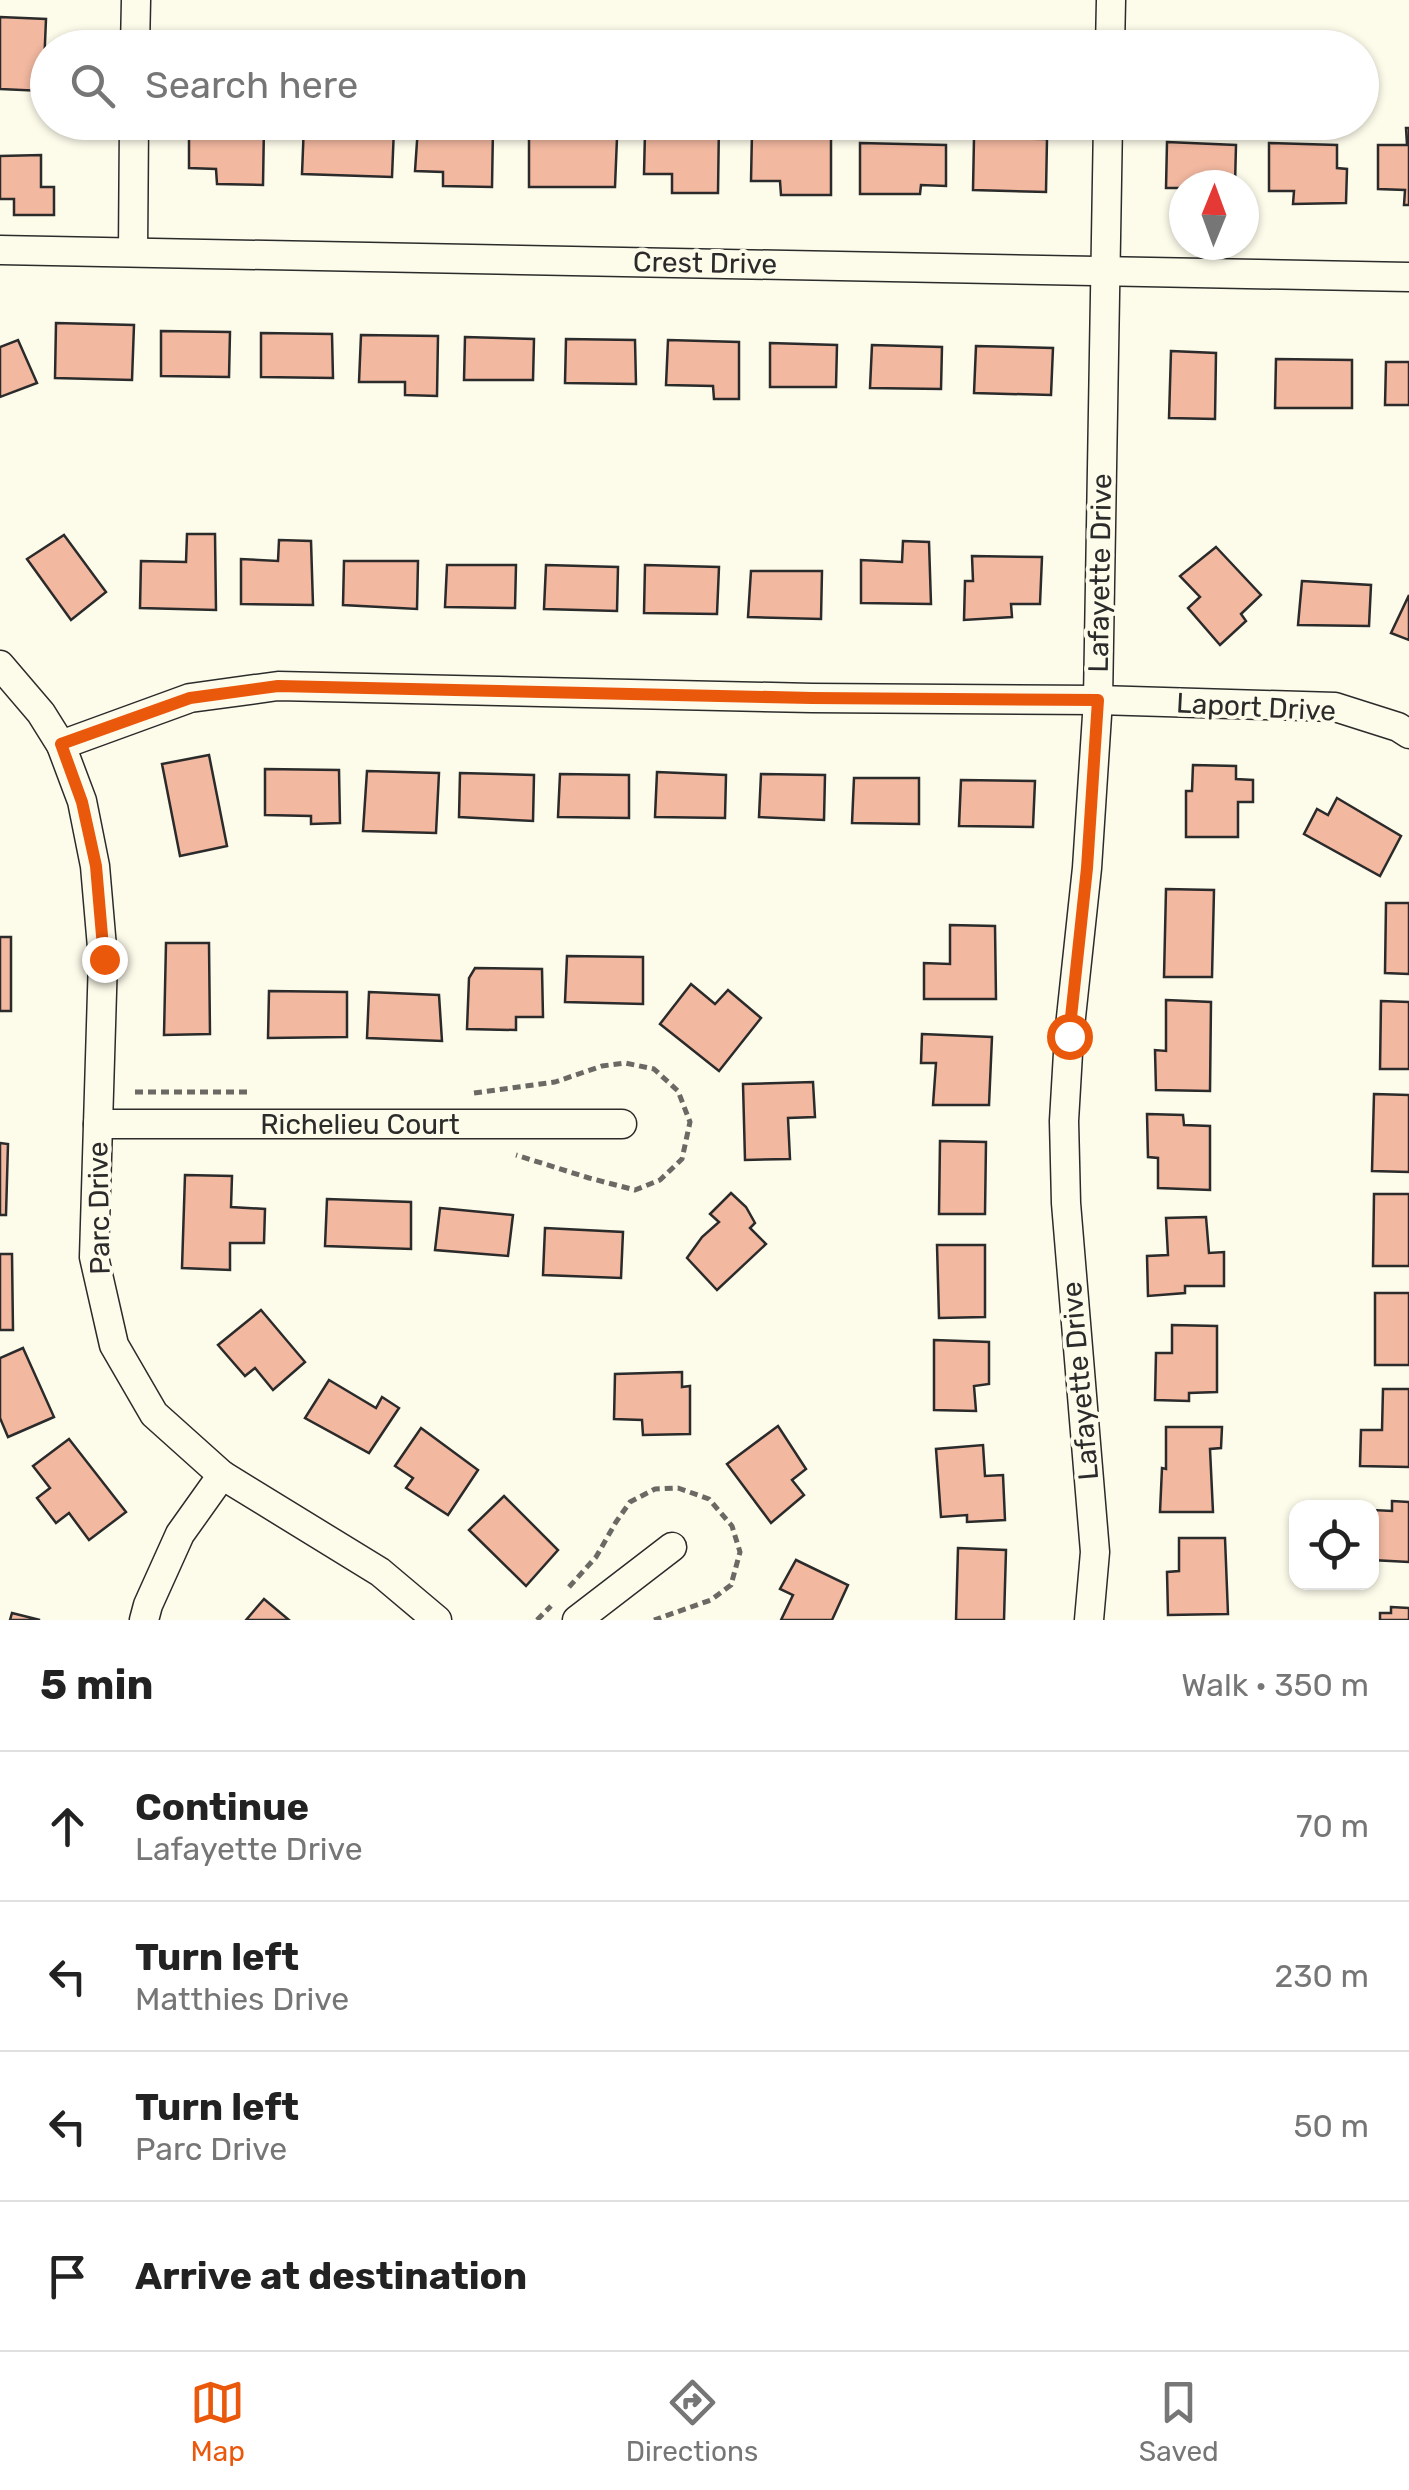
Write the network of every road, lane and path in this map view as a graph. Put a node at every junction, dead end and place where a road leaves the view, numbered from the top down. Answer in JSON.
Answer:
{"nodes":[{"id":1,"x":136,"y":0,"type":"edge"},
{"id":2,"x":1111,"y":0,"type":"edge"},
{"id":3,"x":135,"y":30,"type":"edge"},
{"id":4,"x":1110,"y":30,"type":"edge"},
{"id":5,"x":134,"y":140,"type":"edge"},
{"id":6,"x":1108,"y":140,"type":"edge"},
{"id":7,"x":0,"y":250,"type":"edge"},
{"id":8,"x":133,"y":252,"type":"junction"},
{"id":9,"x":1106,"y":271,"type":"junction"},
{"id":10,"x":1409,"y":277,"type":"edge"},
{"id":11,"x":0,"y":665,"type":"edge"},
{"id":12,"x":1098,"y":700,"type":"junction"},
{"id":13,"x":1409,"y":734,"type":"edge"},
{"id":14,"x":61,"y":744,"type":"junction"},
{"id":15,"x":98,"y":1124,"type":"junction"},
{"id":16,"x":622,"y":1124,"type":"dead end"},
{"id":17,"x":222,"y":1475,"type":"junction"},
{"id":18,"x":672,"y":1547,"type":"dead end"},
{"id":19,"x":144,"y":1620,"type":"edge"},
{"id":20,"x":437,"y":1620,"type":"edge"},
{"id":21,"x":576,"y":1620,"type":"edge"},
{"id":22,"x":1089,"y":1620,"type":"edge"}],
"edges":[{"from":1,"to":3,"type":"street"},
{"from":2,"to":4,"type":"street"},
{"from":5,"to":8,"type":"street"},
{"from":6,"to":9,"type":"street","name":"Lafayette Drive"},
{"from":7,"to":8,"type":"street","name":"Crest Drive"},
{"from":8,"to":9,"type":"street","name":"Crest Drive"},
{"from":9,"to":10,"type":"street","name":"Crest Drive"},
{"from":9,"to":12,"type":"street","name":"Lafayette Drive"},
{"from":11,"to":14,"type":"street","name":"Parc Drive"},
{"from":12,"to":13,"type":"street","name":"Laport Drive"},
{"from":12,"to":14,"type":"street","name":"Laport Drive"},
{"from":12,"to":22,"type":"street","name":"Lafayette Drive"},
{"from":14,"to":15,"type":"street","name":"Parc Drive"},
{"from":15,"to":16,"type":"street","name":"Richelieu Court"},
{"from":15,"to":17,"type":"street","name":"Parc Drive"},
{"from":17,"to":19,"type":"street"},
{"from":17,"to":20,"type":"street","name":"Parc Drive"},
{"from":18,"to":21,"type":"street"}]}
